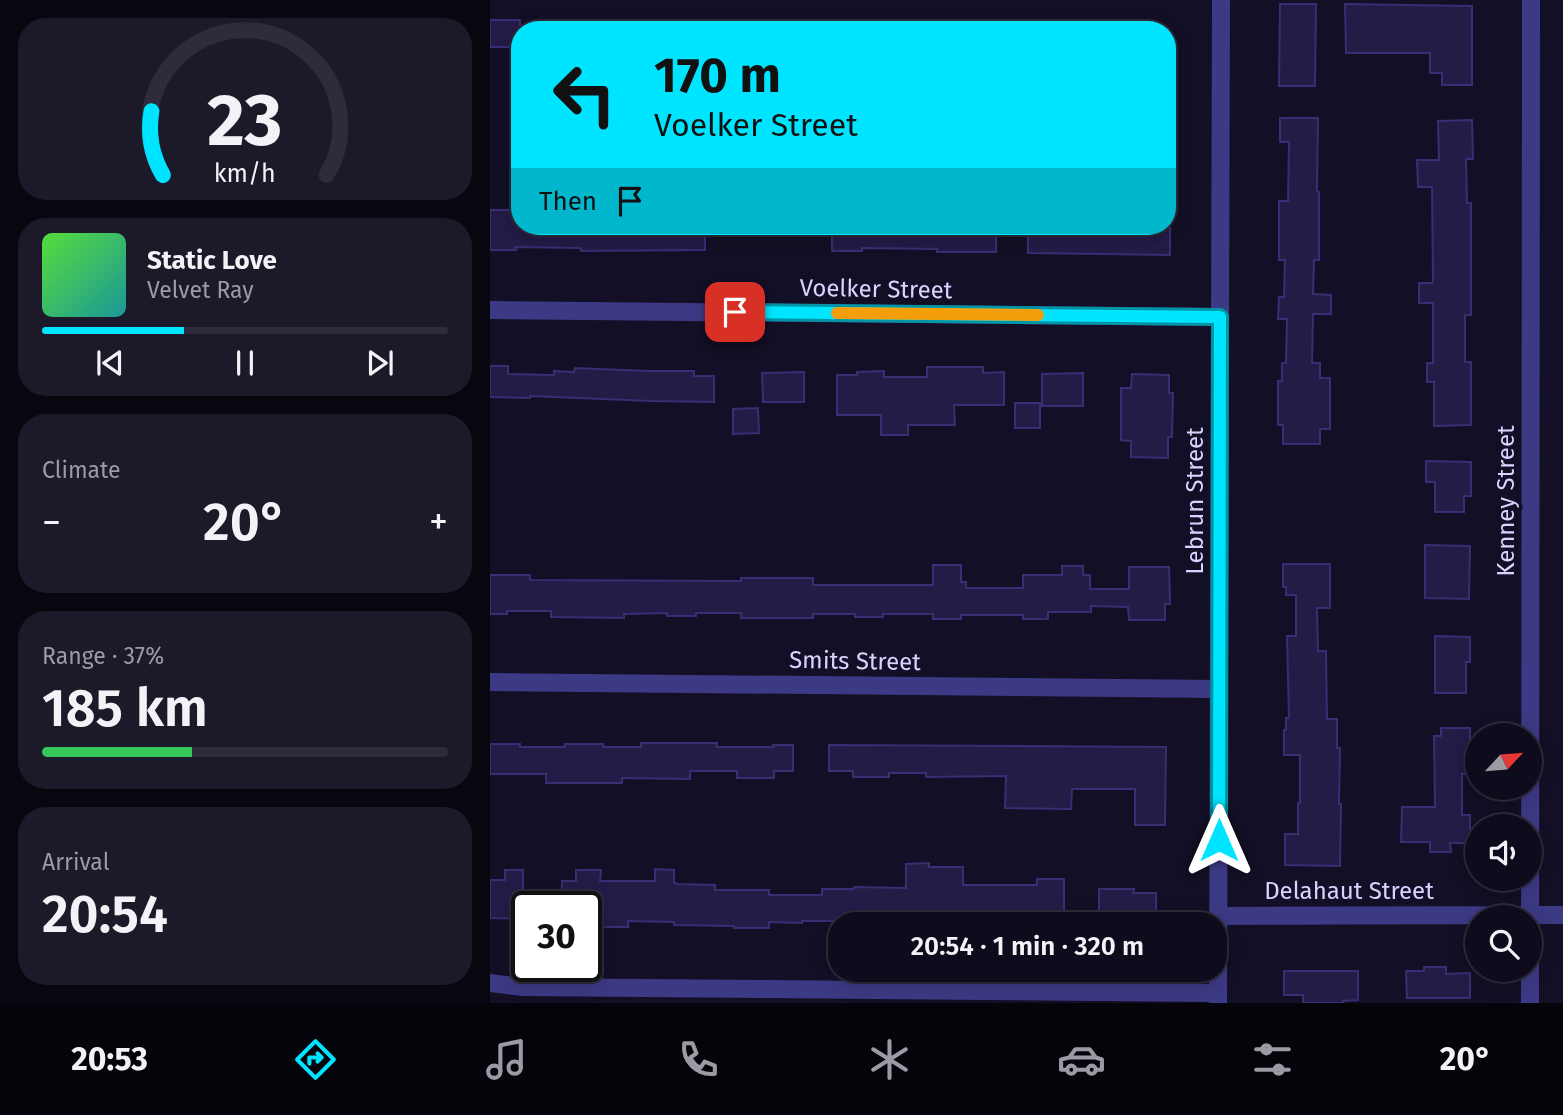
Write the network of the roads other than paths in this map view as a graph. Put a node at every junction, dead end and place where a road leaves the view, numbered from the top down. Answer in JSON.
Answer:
{"nodes":[{"id":1,"x":1221,"y":0,"type":"edge"},
{"id":2,"x":1531,"y":0,"type":"edge"},
{"id":3,"x":490,"y":310,"type":"edge"},
{"id":4,"x":1220,"y":317,"type":"junction"},
{"id":5,"x":490,"y":682,"type":"edge"},
{"id":6,"x":1219,"y":689,"type":"junction"},
{"id":7,"x":1530,"y":905,"type":"edge"},
{"id":8,"x":1218,"y":912,"type":"edge"},
{"id":9,"x":1465,"y":915,"type":"edge"},
{"id":10,"x":1542,"y":915,"type":"edge"},
{"id":11,"x":1563,"y":915,"type":"edge"},
{"id":12,"x":1227,"y":916,"type":"edge"},
{"id":13,"x":1530,"y":982,"type":"edge"},
{"id":14,"x":490,"y":983,"type":"edge"},
{"id":15,"x":1218,"y":998,"type":"edge"},
{"id":16,"x":1530,"y":1003,"type":"edge"}],
"edges":[{"from":1,"to":4,"type":"street","name":"Lebrun Street"},
{"from":2,"to":7,"type":"street","name":"Kenney Street"},
{"from":3,"to":4,"type":"street","name":"Voelker Street"},
{"from":4,"to":6,"type":"street","name":"Lebrun Street"},
{"from":5,"to":6,"type":"street","name":"Smits Street"},
{"from":6,"to":8,"type":"street","name":"Lebrun Street"},
{"from":9,"to":12,"type":"street","name":"Delahaut Street"},
{"from":10,"to":11,"type":"street","name":"Delahaut Street"},
{"from":13,"to":16,"type":"street","name":"Kenney Street"},
{"from":14,"to":15,"type":"street"}]}
